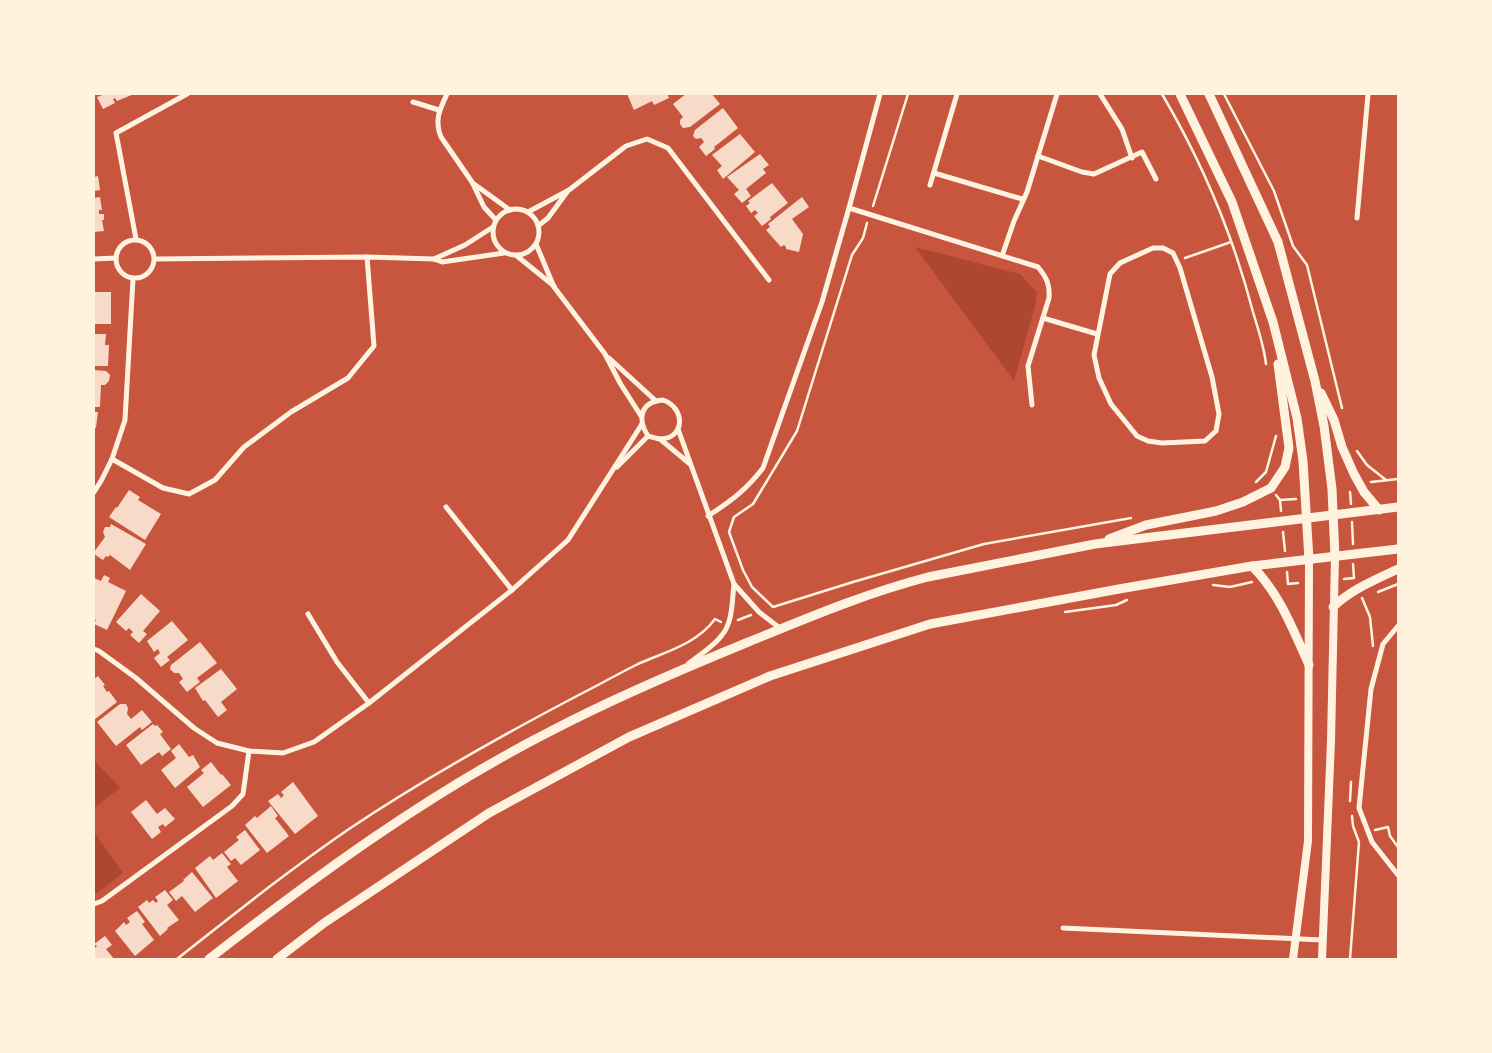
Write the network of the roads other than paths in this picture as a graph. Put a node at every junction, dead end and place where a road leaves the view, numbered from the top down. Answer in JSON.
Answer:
{"nodes":[{"id":1,"x":187,"y":94,"type":"edge"},
{"id":2,"x":447,"y":94,"type":"edge"},
{"id":3,"x":880,"y":94,"type":"edge"},
{"id":4,"x":957,"y":94,"type":"edge"},
{"id":5,"x":1057,"y":94,"type":"edge"},
{"id":6,"x":1100,"y":94,"type":"edge"},
{"id":7,"x":1180,"y":94,"type":"edge"},
{"id":8,"x":1209,"y":94,"type":"edge"},
{"id":9,"x":1368,"y":94,"type":"edge"},
{"id":10,"x":413,"y":102,"type":"dead end"},
{"id":11,"x":439,"y":110,"type":"junction"},
{"id":12,"x":1038,"y":156,"type":"junction"},
{"id":13,"x":1132,"y":158,"type":"junction"},
{"id":14,"x":934,"y":172,"type":"junction"},
{"id":15,"x":1156,"y":179,"type":"dead end"},
{"id":16,"x":472,"y":182,"type":"junction"},
{"id":17,"x":930,"y":185,"type":"dead end"},
{"id":18,"x":569,"y":190,"type":"junction"},
{"id":19,"x":1022,"y":200,"type":"junction"},
{"id":20,"x":849,"y":208,"type":"junction"},
{"id":21,"x":510,"y":210,"type":"junction"},
{"id":22,"x":528,"y":212,"type":"junction"},
{"id":23,"x":1357,"y":218,"type":"dead end"},
{"id":24,"x":496,"y":220,"type":"junction"},
{"id":25,"x":538,"y":226,"type":"junction"},
{"id":26,"x":493,"y":227,"type":"junction"},
{"id":27,"x":136,"y":239,"type":"junction"},
{"id":28,"x":536,"y":244,"type":"junction"},
{"id":29,"x":504,"y":253,"type":"junction"},
{"id":30,"x":517,"y":256,"type":"junction"},
{"id":31,"x":1002,"y":256,"type":"junction"},
{"id":32,"x":367,"y":257,"type":"junction"},
{"id":33,"x":116,"y":258,"type":"junction"},
{"id":34,"x":94,"y":259,"type":"edge"},
{"id":35,"x":155,"y":259,"type":"junction"},
{"id":36,"x":434,"y":259,"type":"junction"},
{"id":37,"x":134,"y":279,"type":"junction"},
{"id":38,"x":769,"y":280,"type":"dead end"},
{"id":39,"x":554,"y":286,"type":"junction"},
{"id":40,"x":1043,"y":318,"type":"junction"},
{"id":41,"x":1273,"y":322,"type":"junction"},
{"id":42,"x":1097,"y":334,"type":"junction"},
{"id":43,"x":605,"y":354,"type":"junction"},
{"id":44,"x":1315,"y":381,"type":"junction"},
{"id":45,"x":656,"y":401,"type":"junction"},
{"id":46,"x":1032,"y":405,"type":"dead end"},
{"id":47,"x":641,"y":416,"type":"junction"},
{"id":48,"x":642,"y":424,"type":"junction"},
{"id":49,"x":678,"y":429,"type":"junction"},
{"id":50,"x":648,"y":436,"type":"junction"},
{"id":51,"x":660,"y":439,"type":"junction"},
{"id":52,"x":112,"y":459,"type":"junction"},
{"id":53,"x":690,"y":465,"type":"junction"},
{"id":54,"x":613,"y":471,"type":"junction"},
{"id":55,"x":94,"y":492,"type":"edge"},
{"id":56,"x":446,"y":507,"type":"dead end"},
{"id":57,"x":1398,"y":507,"type":"edge"},
{"id":58,"x":1378,"y":510,"type":"junction"},
{"id":59,"x":1334,"y":515,"type":"junction"},
{"id":60,"x":708,"y":516,"type":"junction"},
{"id":61,"x":1307,"y":519,"type":"junction"},
{"id":62,"x":1095,"y":544,"type":"junction"},
{"id":63,"x":1398,"y":549,"type":"edge"},
{"id":64,"x":1335,"y":557,"type":"junction"},
{"id":65,"x":1309,"y":560,"type":"junction"},
{"id":66,"x":1252,"y":566,"type":"junction"},
{"id":67,"x":1398,"y":569,"type":"edge"},
{"id":68,"x":734,"y":584,"type":"junction"},
{"id":69,"x":512,"y":590,"type":"junction"},
{"id":70,"x":1334,"y":607,"type":"junction"},
{"id":71,"x":308,"y":614,"type":"dead end"},
{"id":72,"x":1398,"y":626,"type":"edge"},
{"id":73,"x":780,"y":629,"type":"junction"},
{"id":74,"x":94,"y":650,"type":"edge"},
{"id":75,"x":1309,"y":665,"type":"junction"},
{"id":76,"x":678,"y":671,"type":"junction"},
{"id":77,"x":369,"y":703,"type":"junction"},
{"id":78,"x":249,"y":751,"type":"junction"},
{"id":79,"x":1398,"y":876,"type":"edge"},
{"id":80,"x":94,"y":904,"type":"edge"},
{"id":81,"x":1063,"y":928,"type":"dead end"},
{"id":82,"x":1295,"y":938,"type":"junction"},
{"id":83,"x":1322,"y":940,"type":"junction"},
{"id":84,"x":209,"y":959,"type":"edge"},
{"id":85,"x":277,"y":959,"type":"edge"},
{"id":86,"x":1293,"y":959,"type":"edge"},
{"id":87,"x":1322,"y":959,"type":"edge"}],
"edges":[{"from":1,"to":27,"type":"street"},
{"from":2,"to":11,"type":"street"},
{"from":3,"to":20,"type":"street"},
{"from":4,"to":14,"type":"street"},
{"from":5,"to":12,"type":"street"},
{"from":6,"to":13,"type":"street"},
{"from":7,"to":41,"type":"main road"},
{"from":8,"to":44,"type":"main road"},
{"from":9,"to":23,"type":"street"},
{"from":10,"to":11,"type":"street"},
{"from":11,"to":16,"type":"street"},
{"from":12,"to":13,"type":"street"},
{"from":12,"to":19,"type":"street"},
{"from":13,"to":15,"type":"street"},
{"from":14,"to":17,"type":"street"},
{"from":14,"to":19,"type":"street"},
{"from":16,"to":21,"type":"street"},
{"from":16,"to":24,"type":"street"},
{"from":18,"to":22,"type":"street"},
{"from":18,"to":25,"type":"street"},
{"from":18,"to":38,"type":"street"},
{"from":19,"to":31,"type":"street"},
{"from":20,"to":31,"type":"street"},
{"from":20,"to":60,"type":"street"},
{"from":21,"to":22,"type":"street"},
{"from":21,"to":24,"type":"street"},
{"from":22,"to":25,"type":"street"},
{"from":24,"to":26,"type":"street"},
{"from":25,"to":28,"type":"street"},
{"from":26,"to":29,"type":"street"},
{"from":26,"to":36,"type":"street"},
{"from":27,"to":33,"type":"street"},
{"from":27,"to":35,"type":"street"},
{"from":28,"to":30,"type":"street"},
{"from":28,"to":39,"type":"street"},
{"from":29,"to":30,"type":"street"},
{"from":29,"to":36,"type":"street"},
{"from":30,"to":39,"type":"street"},
{"from":31,"to":40,"type":"street"},
{"from":32,"to":35,"type":"street"},
{"from":32,"to":36,"type":"street"},
{"from":32,"to":52,"type":"street"},
{"from":33,"to":34,"type":"street"},
{"from":33,"to":37,"type":"street"},
{"from":35,"to":37,"type":"street"},
{"from":37,"to":52,"type":"street"},
{"from":39,"to":43,"type":"street"},
{"from":40,"to":42,"type":"street"},
{"from":40,"to":46,"type":"street"},
{"from":41,"to":61,"type":"main road"},
{"from":41,"to":62,"type":"main road"},
{"from":42,"to":42,"type":"street"},
{"from":43,"to":45,"type":"street"},
{"from":43,"to":47,"type":"street"},
{"from":44,"to":58,"type":"main road"},
{"from":44,"to":59,"type":"main road"},
{"from":45,"to":47,"type":"street"},
{"from":45,"to":49,"type":"street"},
{"from":47,"to":48,"type":"street"},
{"from":48,"to":50,"type":"street"},
{"from":48,"to":54,"type":"street"},
{"from":49,"to":51,"type":"street"},
{"from":49,"to":53,"type":"street"},
{"from":50,"to":51,"type":"street"},
{"from":50,"to":54,"type":"street"},
{"from":51,"to":53,"type":"street"},
{"from":52,"to":55,"type":"street"},
{"from":53,"to":60,"type":"street"},
{"from":54,"to":69,"type":"street"},
{"from":56,"to":69,"type":"street"},
{"from":57,"to":58,"type":"main road"},
{"from":58,"to":59,"type":"main road"},
{"from":59,"to":61,"type":"main road"},
{"from":59,"to":64,"type":"main road"},
{"from":60,"to":68,"type":"street"},
{"from":61,"to":62,"type":"main road"},
{"from":61,"to":65,"type":"main road"},
{"from":62,"to":73,"type":"main road"},
{"from":63,"to":64,"type":"main road"},
{"from":64,"to":65,"type":"main road"},
{"from":64,"to":70,"type":"street"},
{"from":65,"to":66,"type":"main road"},
{"from":65,"to":75,"type":"street"},
{"from":66,"to":75,"type":"main road"},
{"from":66,"to":85,"type":"main road"},
{"from":67,"to":70,"type":"main road"},
{"from":68,"to":73,"type":"street"},
{"from":68,"to":76,"type":"street"},
{"from":69,"to":77,"type":"street"},
{"from":70,"to":83,"type":"street"},
{"from":71,"to":77,"type":"street"},
{"from":72,"to":79,"type":"street"},
{"from":73,"to":76,"type":"main road"},
{"from":74,"to":78,"type":"street"},
{"from":75,"to":82,"type":"street"},
{"from":76,"to":84,"type":"main road"},
{"from":77,"to":78,"type":"street"},
{"from":78,"to":80,"type":"street"},
{"from":81,"to":82,"type":"street"},
{"from":82,"to":83,"type":"street"},
{"from":82,"to":86,"type":"street"},
{"from":83,"to":87,"type":"street"}]}
